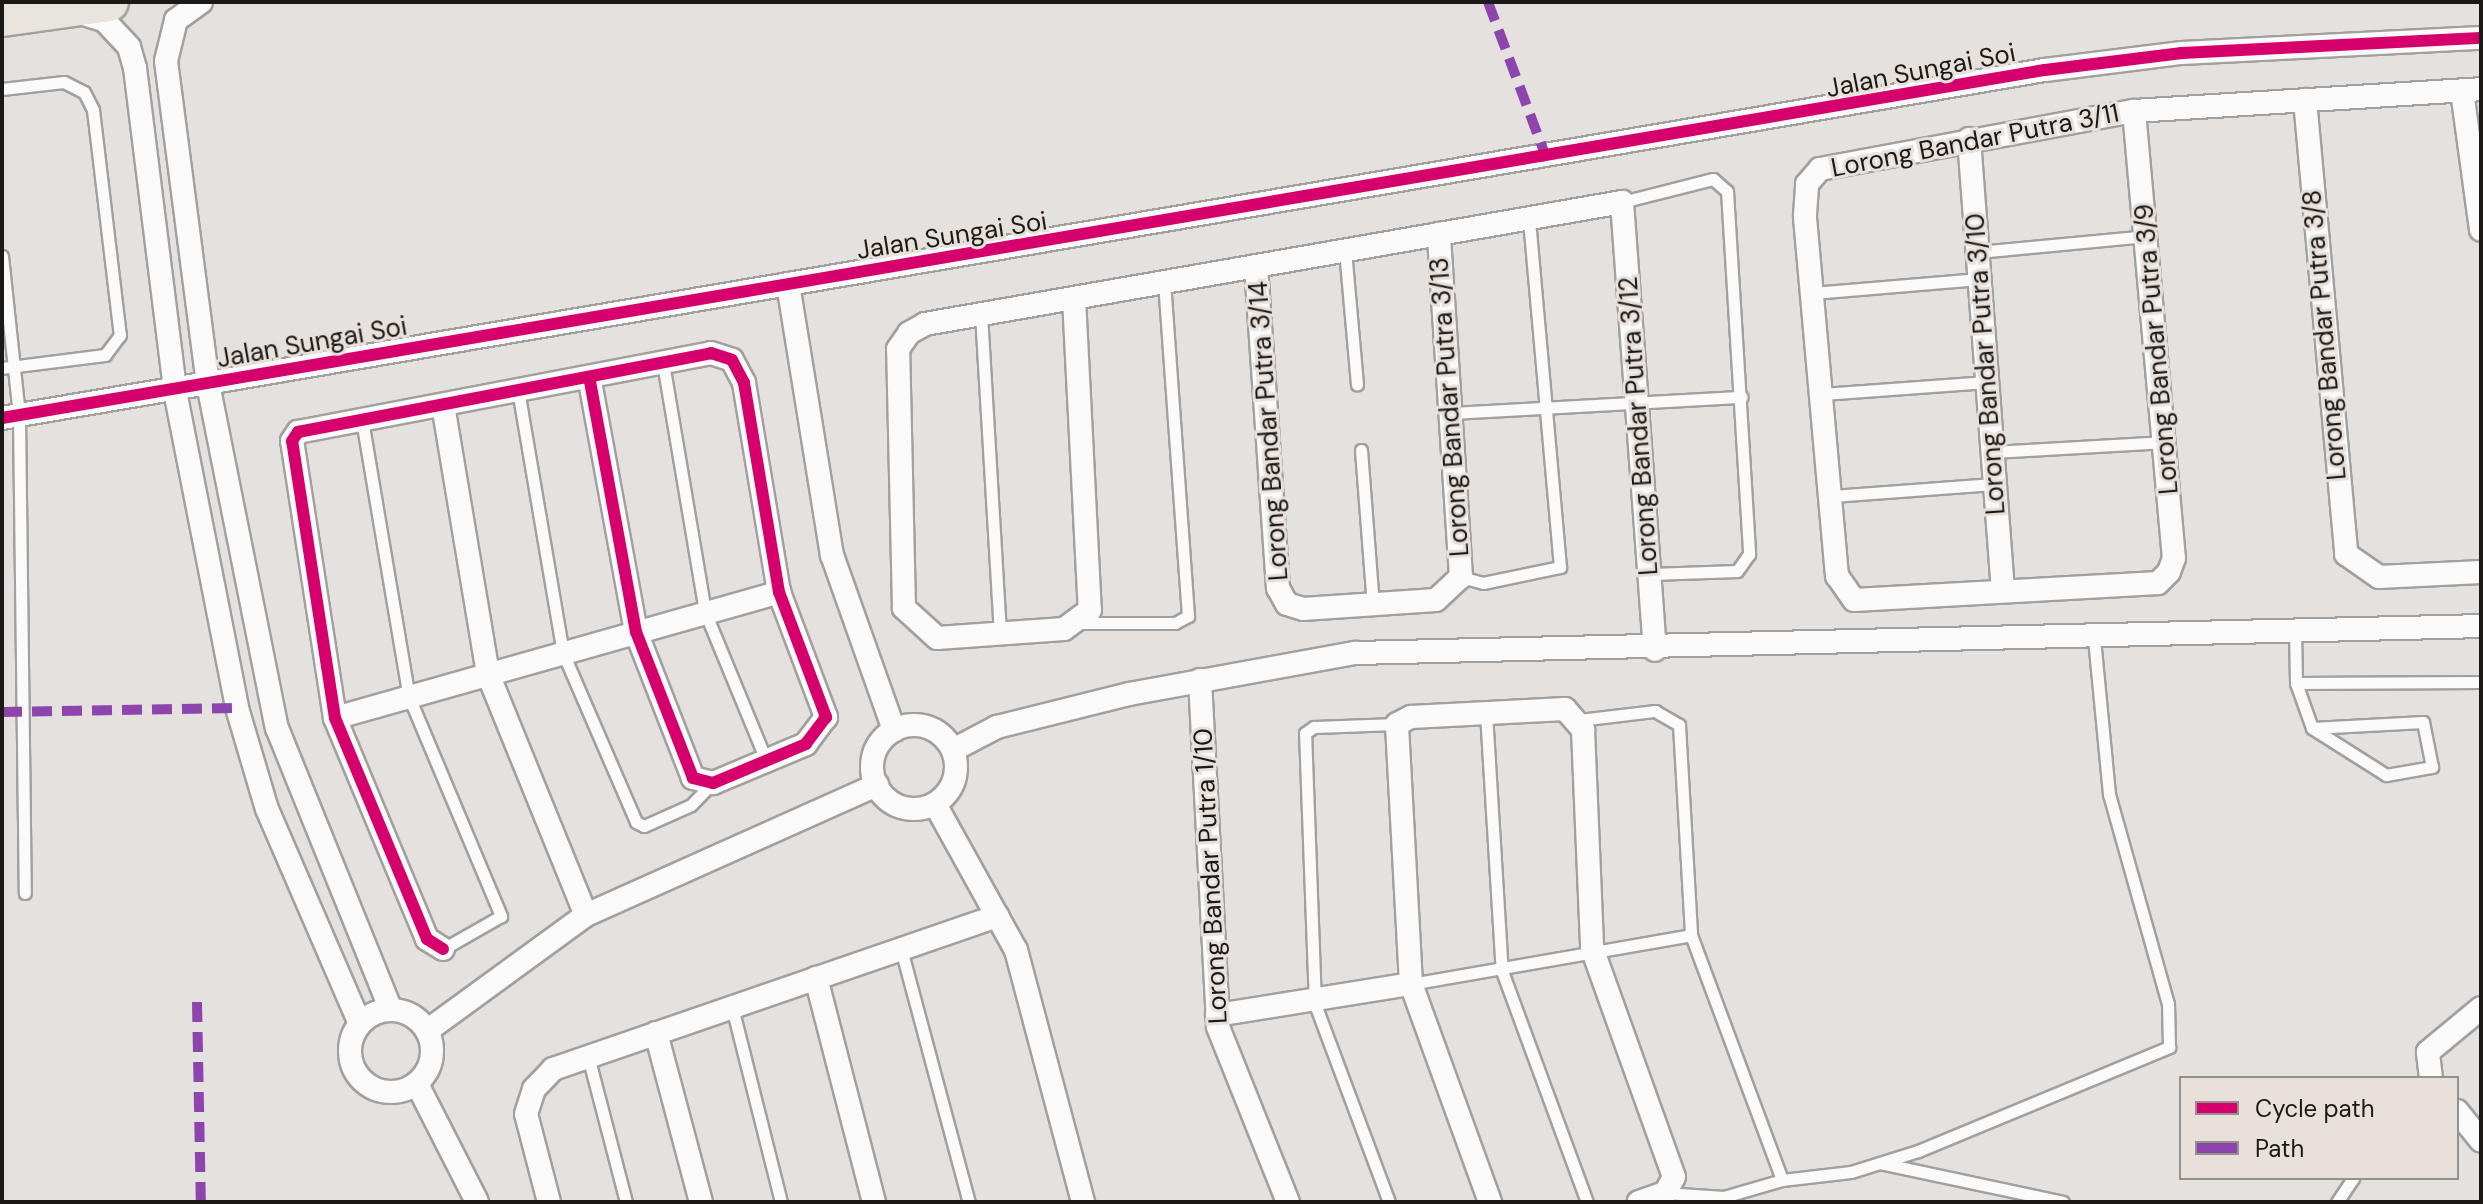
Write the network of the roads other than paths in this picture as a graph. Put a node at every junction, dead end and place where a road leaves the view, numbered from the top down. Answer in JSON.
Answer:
{"nodes":[{"id":1,"x":109,"y":2,"type":"edge"},
{"id":2,"x":201,"y":2,"type":"edge"},
{"id":3,"x":68,"y":9,"type":"junction"},
{"id":4,"x":2,"y":17,"type":"edge"},
{"id":5,"x":2481,"y":38,"type":"edge"},
{"id":6,"x":2,"y":89,"type":"edge"},
{"id":7,"x":2472,"y":90,"type":"edge"},
{"id":8,"x":2305,"y":100,"type":"junction"},
{"id":9,"x":2134,"y":111,"type":"junction"},
{"id":10,"x":1969,"y":139,"type":"junction"},
{"id":11,"x":1622,"y":202,"type":"junction"},
{"id":12,"x":1529,"y":218,"type":"junction"},
{"id":13,"x":2481,"y":230,"type":"edge"},
{"id":14,"x":1439,"y":234,"type":"junction"},
{"id":15,"x":2148,"y":236,"type":"junction"},
{"id":16,"x":1345,"y":250,"type":"junction"},
{"id":17,"x":1978,"y":252,"type":"junction"},
{"id":18,"x":2,"y":256,"type":"edge"},
{"id":19,"x":1256,"y":266,"type":"junction"},
{"id":20,"x":1979,"y":279,"type":"junction"},
{"id":21,"x":1164,"y":282,"type":"junction"},
{"id":22,"x":788,"y":284,"type":"junction"},
{"id":23,"x":1812,"y":293,"type":"junction"},
{"id":24,"x":1074,"y":298,"type":"junction"},
{"id":25,"x":981,"y":314,"type":"junction"},
{"id":26,"x":663,"y":363,"type":"junction"},
{"id":27,"x":8,"y":367,"type":"edge"},
{"id":28,"x":589,"y":377,"type":"junction"},
{"id":29,"x":1990,"y":381,"type":"junction"},
{"id":30,"x":208,"y":384,"type":"junction"},
{"id":31,"x":1357,"y":384,"type":"dead end"},
{"id":32,"x":518,"y":390,"type":"junction"},
{"id":33,"x":175,"y":391,"type":"junction"},
{"id":34,"x":1821,"y":394,"type":"junction"},
{"id":35,"x":1742,"y":397,"type":"junction"},
{"id":36,"x":1639,"y":401,"type":"junction"},
{"id":37,"x":443,"y":405,"type":"junction"},
{"id":38,"x":1541,"y":408,"type":"junction"},
{"id":39,"x":1453,"y":413,"type":"junction"},
{"id":40,"x":10,"y":417,"type":"edge"},
{"id":41,"x":362,"y":420,"type":"junction"},
{"id":42,"x":2165,"y":442,"type":"junction"},
{"id":43,"x":1361,"y":450,"type":"dead end"},
{"id":44,"x":1994,"y":452,"type":"junction"},
{"id":45,"x":1995,"y":484,"type":"junction"},
{"id":46,"x":1831,"y":496,"type":"junction"},
{"id":47,"x":2481,"y":572,"type":"edge"},
{"id":48,"x":1651,"y":574,"type":"junction"},
{"id":49,"x":1461,"y":577,"type":"junction"},
{"id":50,"x":2003,"y":589,"type":"junction"},
{"id":51,"x":779,"y":592,"type":"junction"},
{"id":52,"x":1373,"y":605,"type":"junction"},
{"id":53,"x":705,"y":612,"type":"junction"},
{"id":54,"x":1080,"y":623,"type":"junction"},
{"id":55,"x":2481,"y":626,"type":"edge"},
{"id":56,"x":2295,"y":629,"type":"junction"},
{"id":57,"x":636,"y":632,"type":"junction"},
{"id":58,"x":1000,"y":634,"type":"junction"},
{"id":59,"x":2094,"y":638,"type":"junction"},
{"id":60,"x":1655,"y":650,"type":"junction"},
{"id":61,"x":563,"y":653,"type":"junction"},
{"id":62,"x":488,"y":674,"type":"junction"},
{"id":63,"x":1200,"y":680,"type":"junction"},
{"id":64,"x":2481,"y":682,"type":"edge"},
{"id":65,"x":2296,"y":683,"type":"junction"},
{"id":66,"x":409,"y":697,"type":"junction"},
{"id":67,"x":1486,"y":713,"type":"junction"},
{"id":68,"x":335,"y":718,"type":"junction"},
{"id":69,"x":1579,"y":720,"type":"junction"},
{"id":70,"x":1399,"y":722,"type":"junction"},
{"id":71,"x":2312,"y":728,"type":"junction"},
{"id":72,"x":894,"y":730,"type":"junction"},
{"id":73,"x":953,"y":750,"type":"junction"},
{"id":74,"x":766,"y":760,"type":"junction"},
{"id":75,"x":713,"y":783,"type":"junction"},
{"id":76,"x":877,"y":785,"type":"junction"},
{"id":77,"x":935,"y":804,"type":"junction"},
{"id":78,"x":25,"y":893,"type":"dead end"},
{"id":79,"x":586,"y":915,"type":"junction"},
{"id":80,"x":997,"y":916,"type":"junction"},
{"id":81,"x":1691,"y":935,"type":"junction"},
{"id":82,"x":1592,"y":948,"type":"junction"},
{"id":83,"x":443,"y":949,"type":"joint"},
{"id":84,"x":901,"y":949,"type":"junction"},
{"id":85,"x":1502,"y":971,"type":"junction"},
{"id":86,"x":816,"y":978,"type":"junction"},
{"id":87,"x":1411,"y":984,"type":"junction"},
{"id":88,"x":1315,"y":1004,"type":"junction"},
{"id":89,"x":732,"y":1007,"type":"junction"},
{"id":90,"x":2481,"y":1008,"type":"edge"},
{"id":91,"x":391,"y":1010,"type":"junction"},
{"id":92,"x":1217,"y":1015,"type":"junction"},
{"id":93,"x":360,"y":1024,"type":"junction"},
{"id":94,"x":427,"y":1031,"type":"junction"},
{"id":95,"x":656,"y":1033,"type":"junction"},
{"id":96,"x":588,"y":1056,"type":"junction"},
{"id":97,"x":2431,"y":1076,"type":"edge"},
{"id":98,"x":417,"y":1084,"type":"junction"},
{"id":99,"x":2459,"y":1114,"type":"edge"},
{"id":100,"x":2481,"y":1141,"type":"edge"},
{"id":101,"x":1880,"y":1163,"type":"junction"},
{"id":102,"x":1782,"y":1180,"type":"junction"},
{"id":103,"x":2352,"y":1180,"type":"edge"},
{"id":104,"x":1665,"y":1193,"type":"junction"},
{"id":105,"x":477,"y":1202,"type":"edge"},
{"id":106,"x":549,"y":1202,"type":"edge"},
{"id":107,"x":626,"y":1202,"type":"edge"},
{"id":108,"x":701,"y":1202,"type":"edge"},
{"id":109,"x":781,"y":1202,"type":"edge"},
{"id":110,"x":874,"y":1202,"type":"edge"},
{"id":111,"x":969,"y":1202,"type":"edge"},
{"id":112,"x":1083,"y":1202,"type":"edge"},
{"id":113,"x":1288,"y":1202,"type":"edge"},
{"id":114,"x":1389,"y":1202,"type":"edge"},
{"id":115,"x":1490,"y":1202,"type":"edge"},
{"id":116,"x":1587,"y":1202,"type":"edge"},
{"id":117,"x":1639,"y":1202,"type":"edge"},
{"id":118,"x":2063,"y":1202,"type":"edge"},
{"id":119,"x":2337,"y":1202,"type":"edge"}],
"edges":[{"from":1,"to":3,"type":"highway"},
{"from":2,"to":30,"type":"street"},
{"from":3,"to":4,"type":"highway"},
{"from":3,"to":33,"type":"street"},
{"from":5,"to":22,"type":"street","name":"Jalan Sungai Soi"},
{"from":6,"to":27,"type":"lane"},
{"from":7,"to":8,"type":"street","name":"Lorong Bandar Putra 3/11"},
{"from":7,"to":13,"type":"street"},
{"from":8,"to":9,"type":"street","name":"Lorong Bandar Putra 3/11"},
{"from":8,"to":47,"type":"street","name":"Lorong Bandar Putra 3/8"},
{"from":9,"to":10,"type":"street","name":"Lorong Bandar Putra 3/11"},
{"from":9,"to":15,"type":"street","name":"Lorong Bandar Putra 3/9"},
{"from":10,"to":17,"type":"street","name":"Lorong Bandar Putra 3/10"},
{"from":10,"to":23,"type":"street","name":"Lorong Bandar Putra 3/11"},
{"from":11,"to":12,"type":"street"},
{"from":11,"to":35,"type":"lane"},
{"from":11,"to":36,"type":"street","name":"Lorong Bandar Putra 3/12"},
{"from":12,"to":14,"type":"street"},
{"from":12,"to":38,"type":"lane"},
{"from":14,"to":16,"type":"street"},
{"from":14,"to":39,"type":"street","name":"Lorong Bandar Putra 3/13"},
{"from":15,"to":17,"type":"lane"},
{"from":15,"to":42,"type":"street","name":"Lorong Bandar Putra 3/9"},
{"from":16,"to":19,"type":"street"},
{"from":16,"to":31,"type":"lane"},
{"from":17,"to":20,"type":"street","name":"Lorong Bandar Putra 3/10"},
{"from":18,"to":27,"type":"lane"},
{"from":19,"to":21,"type":"street"},
{"from":19,"to":52,"type":"street","name":"Lorong Bandar Putra 3/14"},
{"from":20,"to":23,"type":"lane"},
{"from":20,"to":29,"type":"street","name":"Lorong Bandar Putra 3/10"},
{"from":21,"to":24,"type":"street"},
{"from":21,"to":54,"type":"lane"},
{"from":22,"to":30,"type":"street","name":"Jalan Sungai Soi"},
{"from":22,"to":72,"type":"street"},
{"from":23,"to":34,"type":"street","name":"Lorong Bandar Putra 3/11"},
{"from":24,"to":25,"type":"street"},
{"from":24,"to":54,"type":"street"},
{"from":25,"to":58,"type":"lane"},
{"from":25,"to":58,"type":"street"},
{"from":26,"to":28,"type":"street"},
{"from":26,"to":51,"type":"street"},
{"from":26,"to":53,"type":"lane"},
{"from":27,"to":40,"type":"lane"},
{"from":28,"to":32,"type":"street"},
{"from":28,"to":57,"type":"street"},
{"from":29,"to":34,"type":"lane"},
{"from":29,"to":44,"type":"street","name":"Lorong Bandar Putra 3/10"},
{"from":30,"to":33,"type":"street","name":"Jalan Sungai Soi"},
{"from":30,"to":91,"type":"street"},
{"from":32,"to":37,"type":"street"},
{"from":32,"to":61,"type":"lane"},
{"from":33,"to":40,"type":"street","name":"Jalan Sungai Soi"},
{"from":33,"to":93,"type":"street"},
{"from":34,"to":46,"type":"street","name":"Lorong Bandar Putra 3/11"},
{"from":35,"to":36,"type":"lane"},
{"from":35,"to":48,"type":"lane"},
{"from":36,"to":38,"type":"lane"},
{"from":36,"to":48,"type":"street","name":"Lorong Bandar Putra 3/12"},
{"from":37,"to":41,"type":"street"},
{"from":37,"to":62,"type":"street"},
{"from":38,"to":39,"type":"lane"},
{"from":38,"to":49,"type":"lane"},
{"from":39,"to":49,"type":"street","name":"Lorong Bandar Putra 3/13"},
{"from":40,"to":78,"type":"lane"},
{"from":41,"to":66,"type":"lane"},
{"from":41,"to":68,"type":"street"},
{"from":42,"to":44,"type":"lane"},
{"from":42,"to":50,"type":"street","name":"Lorong Bandar Putra 3/9"},
{"from":43,"to":52,"type":"lane"},
{"from":44,"to":45,"type":"street","name":"Lorong Bandar Putra 3/10"},
{"from":45,"to":46,"type":"lane"},
{"from":45,"to":50,"type":"street","name":"Lorong Bandar Putra 3/10"},
{"from":46,"to":50,"type":"street","name":"Lorong Bandar Putra 3/11"},
{"from":48,"to":60,"type":"street","name":"Lorong Bandar Putra 3/12"},
{"from":49,"to":52,"type":"street","name":"Lorong Bandar Putra 3/13"},
{"from":51,"to":53,"type":"street"},
{"from":51,"to":74,"type":"street"},
{"from":53,"to":57,"type":"street"},
{"from":53,"to":74,"type":"lane"},
{"from":54,"to":58,"type":"street"},
{"from":55,"to":56,"type":"street"},
{"from":56,"to":59,"type":"street"},
{"from":56,"to":65,"type":"lane"},
{"from":57,"to":61,"type":"street"},
{"from":57,"to":75,"type":"street"},
{"from":59,"to":60,"type":"street"},
{"from":59,"to":101,"type":"lane"},
{"from":60,"to":63,"type":"street"},
{"from":61,"to":62,"type":"street"},
{"from":61,"to":75,"type":"lane"},
{"from":62,"to":66,"type":"street"},
{"from":62,"to":79,"type":"street"},
{"from":63,"to":73,"type":"street"},
{"from":63,"to":92,"type":"street","name":"Lorong Bandar Putra 1/10"},
{"from":64,"to":65,"type":"lane"},
{"from":65,"to":71,"type":"lane"},
{"from":66,"to":68,"type":"street"},
{"from":66,"to":83,"type":"lane"},
{"from":67,"to":69,"type":"street"},
{"from":67,"to":70,"type":"street"},
{"from":67,"to":85,"type":"lane"},
{"from":68,"to":83,"type":"street"},
{"from":69,"to":81,"type":"lane"},
{"from":69,"to":82,"type":"street"},
{"from":70,"to":87,"type":"street"},
{"from":70,"to":88,"type":"lane"},
{"from":71,"to":71,"type":"lane"},
{"from":72,"to":73,"type":"street"},
{"from":72,"to":76,"type":"street"},
{"from":73,"to":77,"type":"street"},
{"from":74,"to":75,"type":"street"},
{"from":76,"to":77,"type":"street"},
{"from":76,"to":79,"type":"street"},
{"from":77,"to":80,"type":"street"},
{"from":79,"to":94,"type":"street"},
{"from":80,"to":84,"type":"street"},
{"from":80,"to":112,"type":"street"},
{"from":81,"to":82,"type":"lane"},
{"from":81,"to":102,"type":"lane"},
{"from":82,"to":85,"type":"lane"},
{"from":82,"to":104,"type":"street"},
{"from":84,"to":86,"type":"street"},
{"from":84,"to":111,"type":"lane"},
{"from":85,"to":87,"type":"lane"},
{"from":85,"to":116,"type":"lane"},
{"from":86,"to":89,"type":"street"},
{"from":86,"to":110,"type":"street"},
{"from":87,"to":88,"type":"street"},
{"from":87,"to":115,"type":"street"},
{"from":88,"to":92,"type":"street"},
{"from":88,"to":114,"type":"lane"},
{"from":89,"to":95,"type":"street"},
{"from":89,"to":109,"type":"lane"},
{"from":90,"to":97,"type":"street"},
{"from":91,"to":93,"type":"street"},
{"from":91,"to":94,"type":"street"},
{"from":92,"to":113,"type":"street","name":"Lorong Bandar Putra 1/10"},
{"from":93,"to":98,"type":"street"},
{"from":94,"to":98,"type":"street"},
{"from":95,"to":96,"type":"street"},
{"from":95,"to":108,"type":"street"},
{"from":96,"to":106,"type":"street"},
{"from":96,"to":107,"type":"lane"},
{"from":98,"to":105,"type":"street"},
{"from":99,"to":100,"type":"street"},
{"from":101,"to":102,"type":"lane"},
{"from":101,"to":118,"type":"lane"},
{"from":102,"to":104,"type":"lane"},
{"from":103,"to":119,"type":"lane"},
{"from":104,"to":117,"type":"street"}]}
